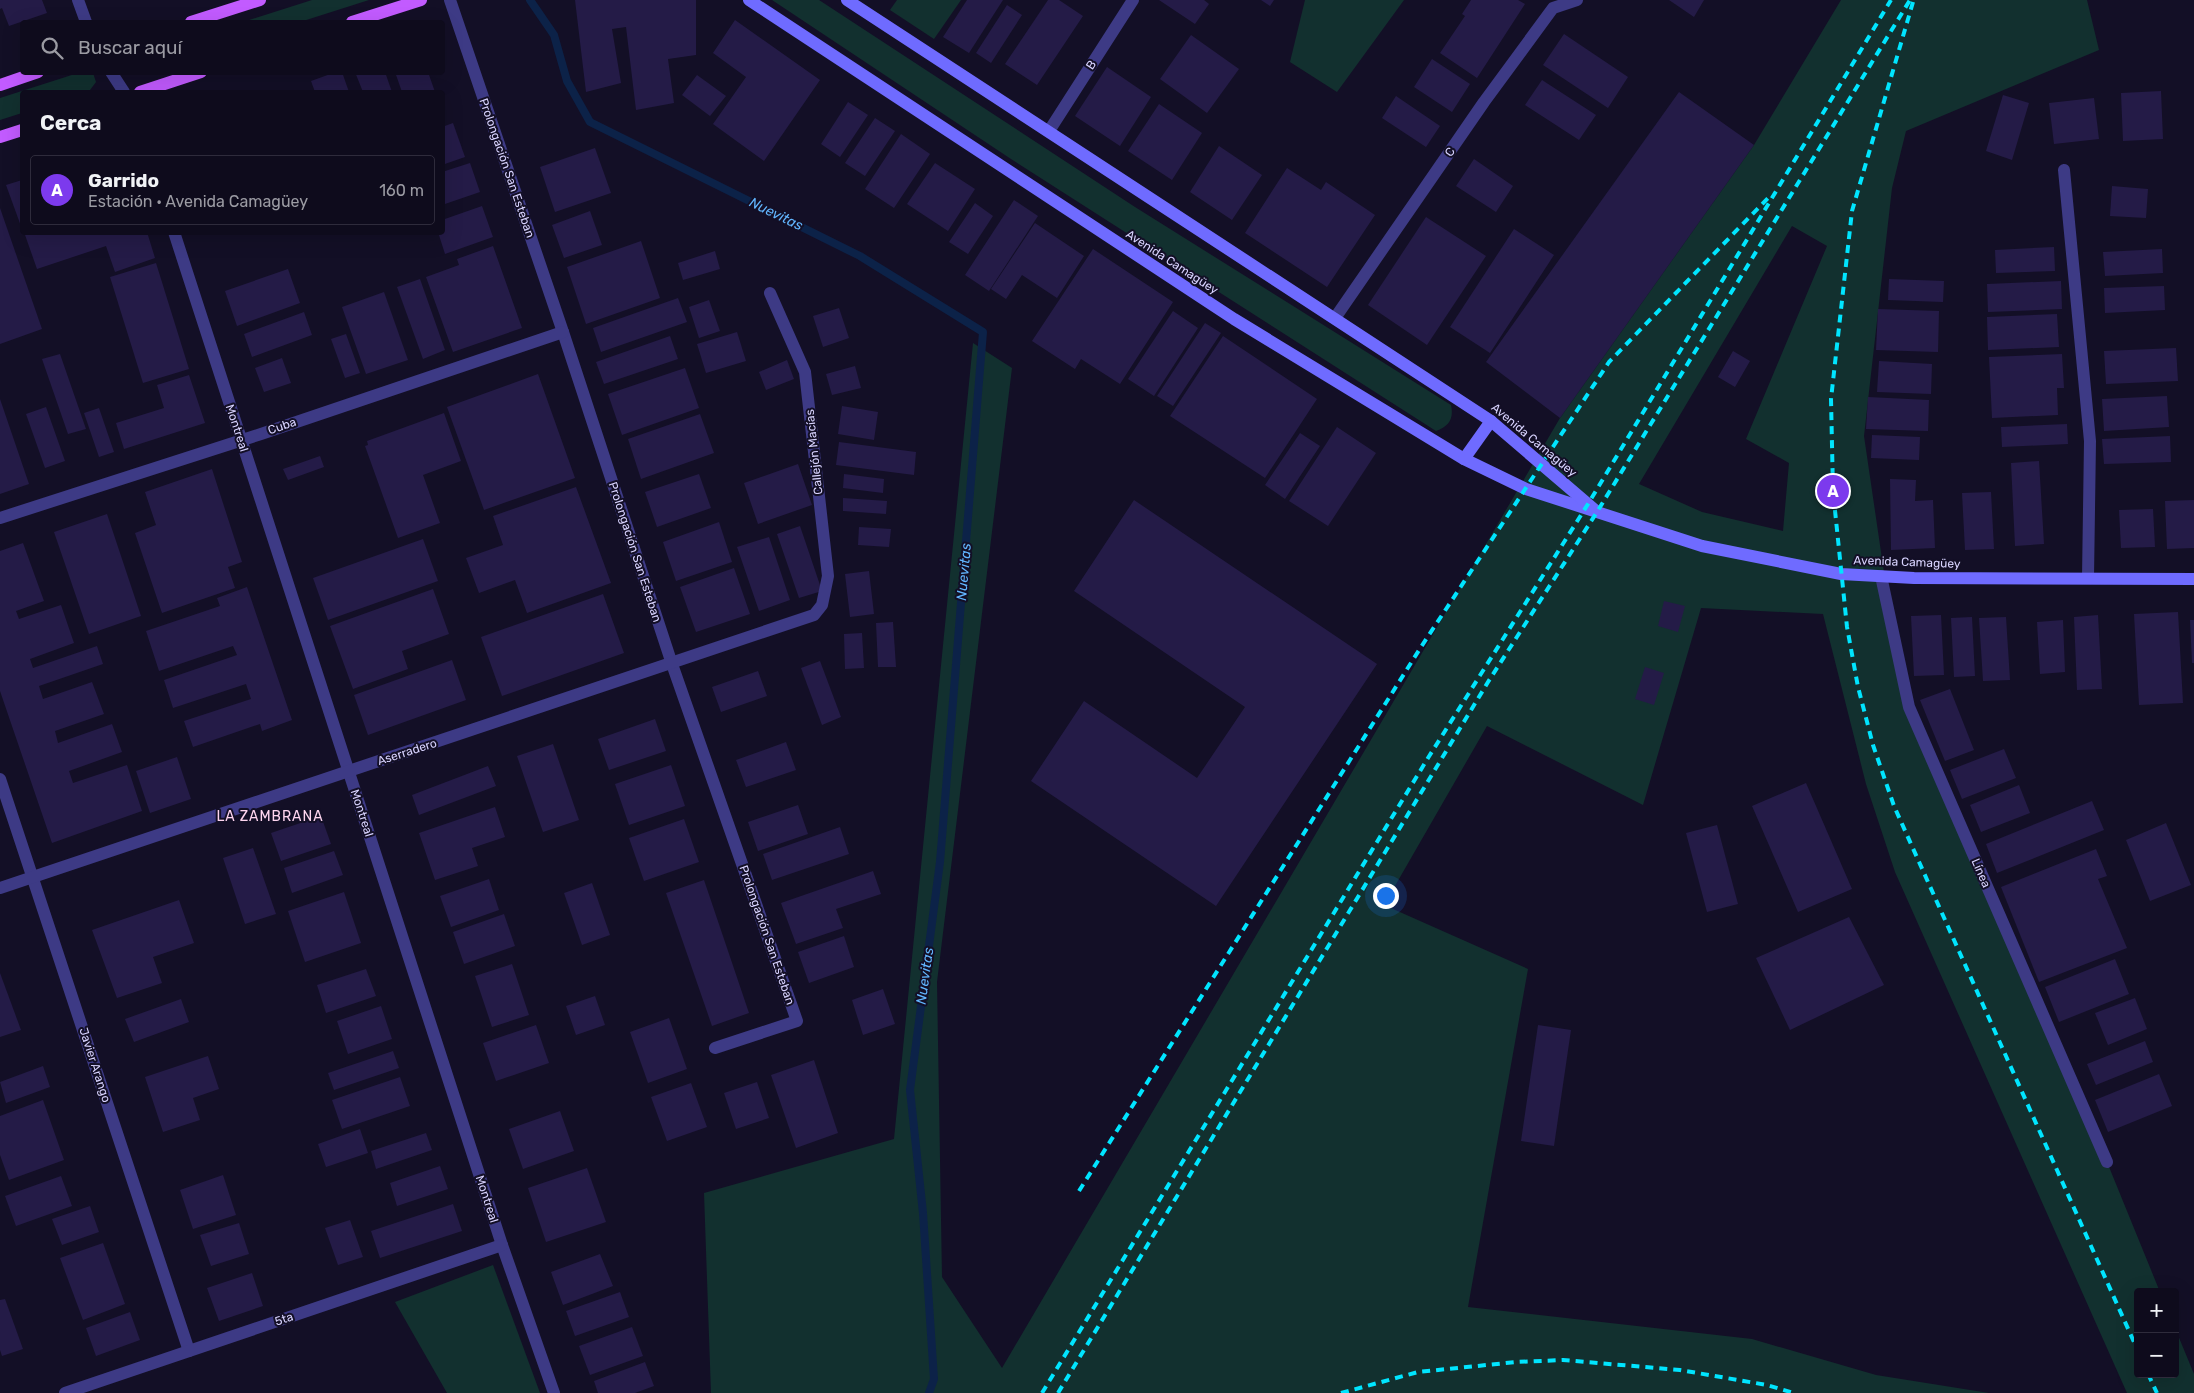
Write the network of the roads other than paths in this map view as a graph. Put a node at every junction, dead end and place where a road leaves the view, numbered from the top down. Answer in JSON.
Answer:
{"nodes":[{"id":1,"x":78,"y":0,"type":"edge"},
{"id":2,"x":260,"y":0,"type":"edge"},
{"id":3,"x":421,"y":0,"type":"edge"},
{"id":4,"x":450,"y":0,"type":"edge"},
{"id":5,"x":749,"y":0,"type":"edge"},
{"id":6,"x":847,"y":0,"type":"edge"},
{"id":7,"x":1133,"y":0,"type":"edge"},
{"id":8,"x":1577,"y":0,"type":"edge"},
{"id":9,"x":85,"y":20,"type":"edge"},
{"id":10,"x":197,"y":20,"type":"edge"},
{"id":11,"x":358,"y":20,"type":"edge"},
{"id":12,"x":29,"y":75,"type":"edge"},
{"id":13,"x":113,"y":75,"type":"edge"},
{"id":14,"x":191,"y":75,"type":"edge"},
{"id":15,"x":0,"y":85,"type":"edge"},
{"id":16,"x":123,"y":90,"type":"edge"},
{"id":17,"x":146,"y":90,"type":"edge"},
{"id":18,"x":20,"y":131,"type":"edge"},
{"id":19,"x":1049,"y":131,"type":"junction"},
{"id":20,"x":0,"y":137,"type":"edge"},
{"id":21,"x":2064,"y":170,"type":"dead end"},
{"id":22,"x":175,"y":235,"type":"edge"},
{"id":23,"x":770,"y":293,"type":"dead end"},
{"id":24,"x":1335,"y":318,"type":"junction"},
{"id":25,"x":563,"y":332,"type":"junction"},
{"id":26,"x":1491,"y":421,"type":"junction"},
{"id":27,"x":241,"y":440,"type":"junction"},
{"id":28,"x":1464,"y":459,"type":"junction"},
{"id":29,"x":1597,"y":512,"type":"junction"},
{"id":30,"x":0,"y":518,"type":"edge"},
{"id":31,"x":1881,"y":576,"type":"junction"},
{"id":32,"x":2088,"y":578,"type":"junction"},
{"id":33,"x":2194,"y":579,"type":"edge"},
{"id":34,"x":814,"y":615,"type":"joint"},
{"id":35,"x":672,"y":664,"type":"junction"},
{"id":36,"x":349,"y":772,"type":"junction"},
{"id":37,"x":0,"y":779,"type":"edge"},
{"id":38,"x":34,"y":877,"type":"junction"},
{"id":39,"x":0,"y":888,"type":"edge"},
{"id":40,"x":715,"y":1048,"type":"dead end"},
{"id":41,"x":2107,"y":1162,"type":"dead end"},
{"id":42,"x":502,"y":1245,"type":"junction"},
{"id":43,"x":189,"y":1351,"type":"junction"},
{"id":44,"x":65,"y":1393,"type":"edge"},
{"id":45,"x":554,"y":1393,"type":"edge"}],
"edges":[{"from":1,"to":9,"type":"street"},
{"from":2,"to":10,"type":"main road"},
{"from":3,"to":11,"type":"main road"},
{"from":4,"to":25,"type":"street","name":"Prolongación San Esteban"},
{"from":5,"to":28,"type":"main road","name":"Avenida Camagüey"},
{"from":6,"to":19,"type":"main road","name":"Avenida Camagüey"},
{"from":7,"to":19,"type":"street","name":"B"},
{"from":8,"to":24,"type":"street","name":"C"},
{"from":12,"to":15,"type":"main road"},
{"from":13,"to":16,"type":"street"},
{"from":14,"to":17,"type":"main road"},
{"from":18,"to":20,"type":"main road"},
{"from":19,"to":24,"type":"main road","name":"Avenida Camagüey"},
{"from":21,"to":32,"type":"street"},
{"from":22,"to":27,"type":"street","name":"Montreal"},
{"from":23,"to":34,"type":"street","name":"Callejón Macías"},
{"from":24,"to":26,"type":"main road","name":"Avenida Camagüey"},
{"from":25,"to":27,"type":"street","name":"Cuba"},
{"from":25,"to":35,"type":"street","name":"Prolongación San Esteban"},
{"from":26,"to":28,"type":"main road"},
{"from":26,"to":29,"type":"main road","name":"Avenida Camagüey"},
{"from":27,"to":30,"type":"street","name":"Cuba"},
{"from":27,"to":36,"type":"street","name":"Montreal"},
{"from":28,"to":29,"type":"main road","name":"Avenida Camagüey"},
{"from":29,"to":31,"type":"main road","name":"Avenida Camagüey"},
{"from":31,"to":32,"type":"main road","name":"Avenida Camagüey"},
{"from":31,"to":41,"type":"street","name":"Línea"},
{"from":32,"to":33,"type":"main road","name":"Avenida Camagüey"},
{"from":34,"to":35,"type":"street","name":"Aserradero"},
{"from":35,"to":36,"type":"street","name":"Aserradero"},
{"from":35,"to":40,"type":"street","name":"Prolongación San Esteban"},
{"from":36,"to":38,"type":"street","name":"Aserradero"},
{"from":36,"to":42,"type":"street","name":"Montreal"},
{"from":37,"to":38,"type":"street","name":"Javier Arango"},
{"from":38,"to":39,"type":"street","name":"Aserradero"},
{"from":38,"to":43,"type":"street","name":"Javier Arango"},
{"from":42,"to":43,"type":"street","name":"5ta"},
{"from":42,"to":45,"type":"street","name":"Montreal"},
{"from":43,"to":44,"type":"street","name":"5ta"}]}
